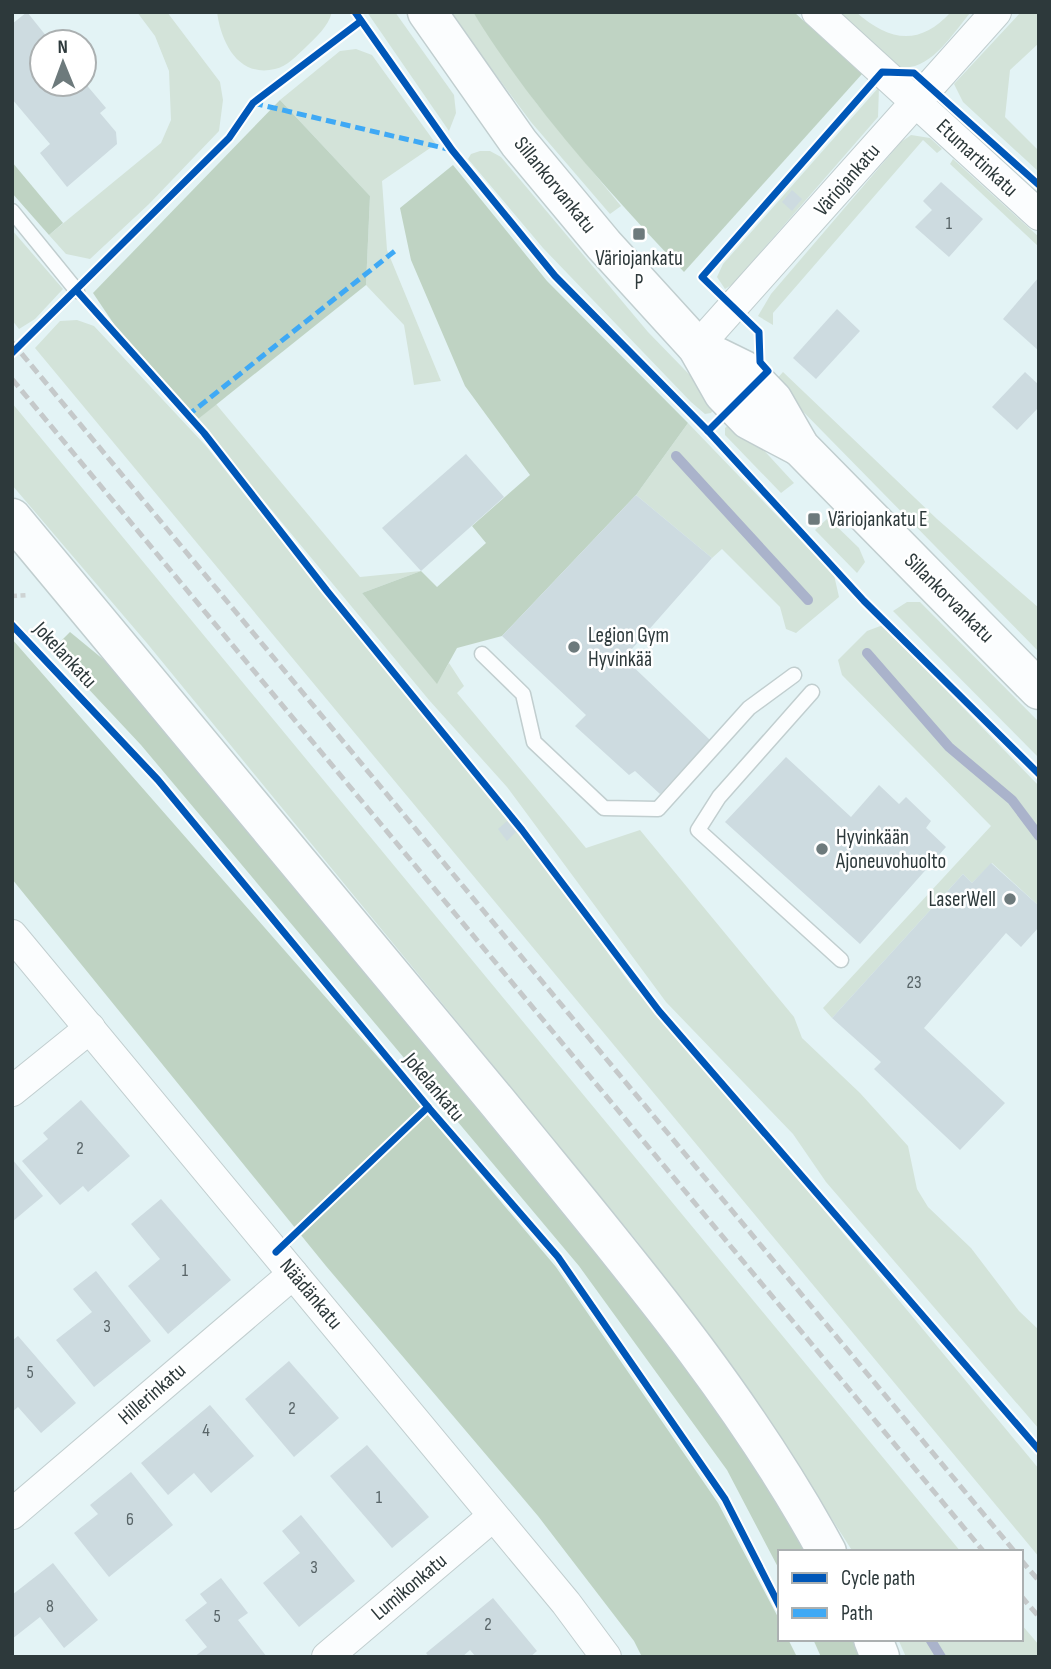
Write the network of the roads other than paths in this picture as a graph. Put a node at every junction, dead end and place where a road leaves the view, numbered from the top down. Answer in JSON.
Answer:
{"nodes":[{"id":1,"x":426,"y":12,"type":"edge"},
{"id":2,"x":817,"y":12,"type":"edge"},
{"id":3,"x":996,"y":12,"type":"edge"},
{"id":4,"x":916,"y":101,"type":"junction"},
{"id":5,"x":12,"y":211,"type":"edge"},
{"id":6,"x":1039,"y":215,"type":"edge"},
{"id":7,"x":77,"y":291,"type":"dead end"},
{"id":8,"x":697,"y":347,"type":"junction"},
{"id":9,"x":12,"y":519,"type":"edge"},
{"id":10,"x":482,"y":654,"type":"dead end"},
{"id":11,"x":794,"y":675,"type":"dead end"},
{"id":12,"x":1039,"y":690,"type":"edge"},
{"id":13,"x":811,"y":692,"type":"dead end"},
{"id":14,"x":12,"y":935,"type":"edge"},
{"id":15,"x":841,"y":960,"type":"dead end"},
{"id":16,"x":90,"y":1028,"type":"junction"},
{"id":17,"x":12,"y":1091,"type":"edge"},
{"id":18,"x":293,"y":1274,"type":"junction"},
{"id":19,"x":12,"y":1514,"type":"edge"},
{"id":20,"x":492,"y":1517,"type":"junction"},
{"id":21,"x":826,"y":1550,"type":"edge"},
{"id":22,"x":327,"y":1657,"type":"edge"},
{"id":23,"x":606,"y":1657,"type":"edge"}],
"edges":[{"from":1,"to":8,"type":"street","name":"Sillankorvankatu"},
{"from":2,"to":4,"type":"street","name":"Etumartinkatu"},
{"from":3,"to":4,"type":"street","name":"Väriojankatu"},
{"from":4,"to":6,"type":"street","name":"Etumartinkatu"},
{"from":4,"to":8,"type":"street","name":"Väriojankatu"},
{"from":5,"to":7,"type":"lane"},
{"from":8,"to":12,"type":"street","name":"Sillankorvankatu"},
{"from":9,"to":21,"type":"street","name":"Jokelankatu"},
{"from":10,"to":11,"type":"lane"},
{"from":13,"to":15,"type":"lane"},
{"from":14,"to":16,"type":"street","name":"Näädänkatu"},
{"from":16,"to":17,"type":"street"},
{"from":16,"to":18,"type":"street","name":"Näädänkatu"},
{"from":18,"to":19,"type":"street","name":"Hillerinkatu"},
{"from":18,"to":20,"type":"street","name":"Näädänkatu"},
{"from":20,"to":22,"type":"street","name":"Lumikonkatu"},
{"from":20,"to":23,"type":"street","name":"Näädänkatu"}]}
